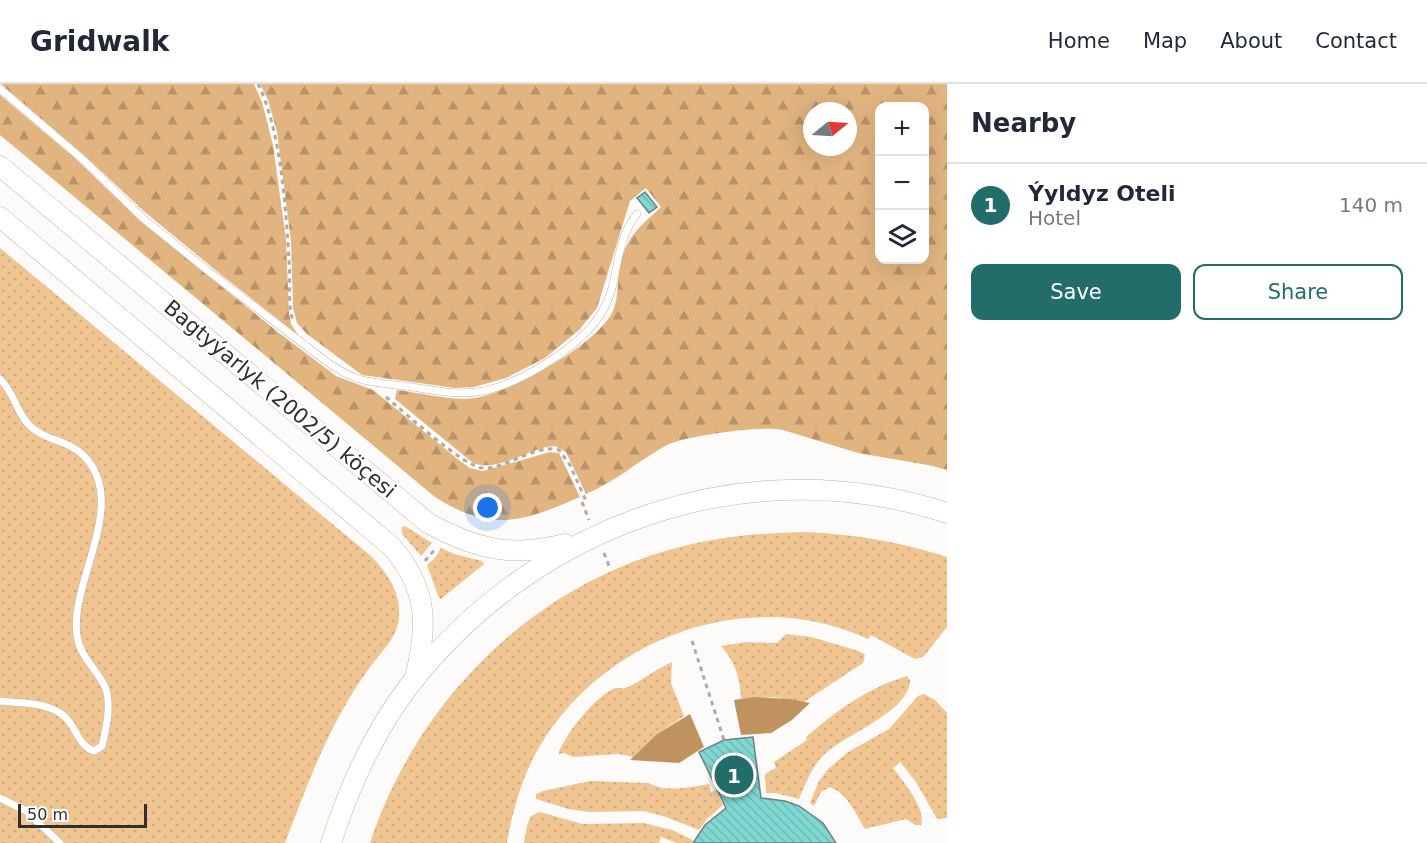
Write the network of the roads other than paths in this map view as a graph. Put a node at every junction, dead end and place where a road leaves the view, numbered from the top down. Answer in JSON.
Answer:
{"nodes":[{"id":1,"x":0,"y":89,"type":"edge"},
{"id":2,"x":0,"y":166,"type":"edge"},
{"id":3,"x":637,"y":214,"type":"dead end"},
{"id":4,"x":0,"y":217,"type":"edge"},
{"id":5,"x":0,"y":380,"type":"edge"},
{"id":6,"x":947,"y":513,"type":"edge"},
{"id":7,"x":591,"y":537,"type":"junction"},
{"id":8,"x":408,"y":687,"type":"junction"},
{"id":9,"x":0,"y":701,"type":"edge"},
{"id":10,"x":0,"y":798,"type":"edge"},
{"id":11,"x":60,"y":843,"type":"edge"},
{"id":12,"x":331,"y":843,"type":"edge"}],
"edges":[{"from":1,"to":3,"type":"lane"},
{"from":2,"to":7,"type":"street","name":"Bagtyýarlyk (2002/5) köçesi"},
{"from":4,"to":8,"type":"street","name":"Bagtyýarlyk (2002/5) köçesi"},
{"from":5,"to":9,"type":"lane"},
{"from":6,"to":7,"type":"street","name":"Bagtyýarlyk (2002/5) köçesi"},
{"from":7,"to":8,"type":"street","name":"Bagtyýarlyk (2002/5) köçesi"},
{"from":8,"to":12,"type":"street","name":"Bagtyýarlyk (2002/5) köçesi"},
{"from":10,"to":11,"type":"lane"}]}
